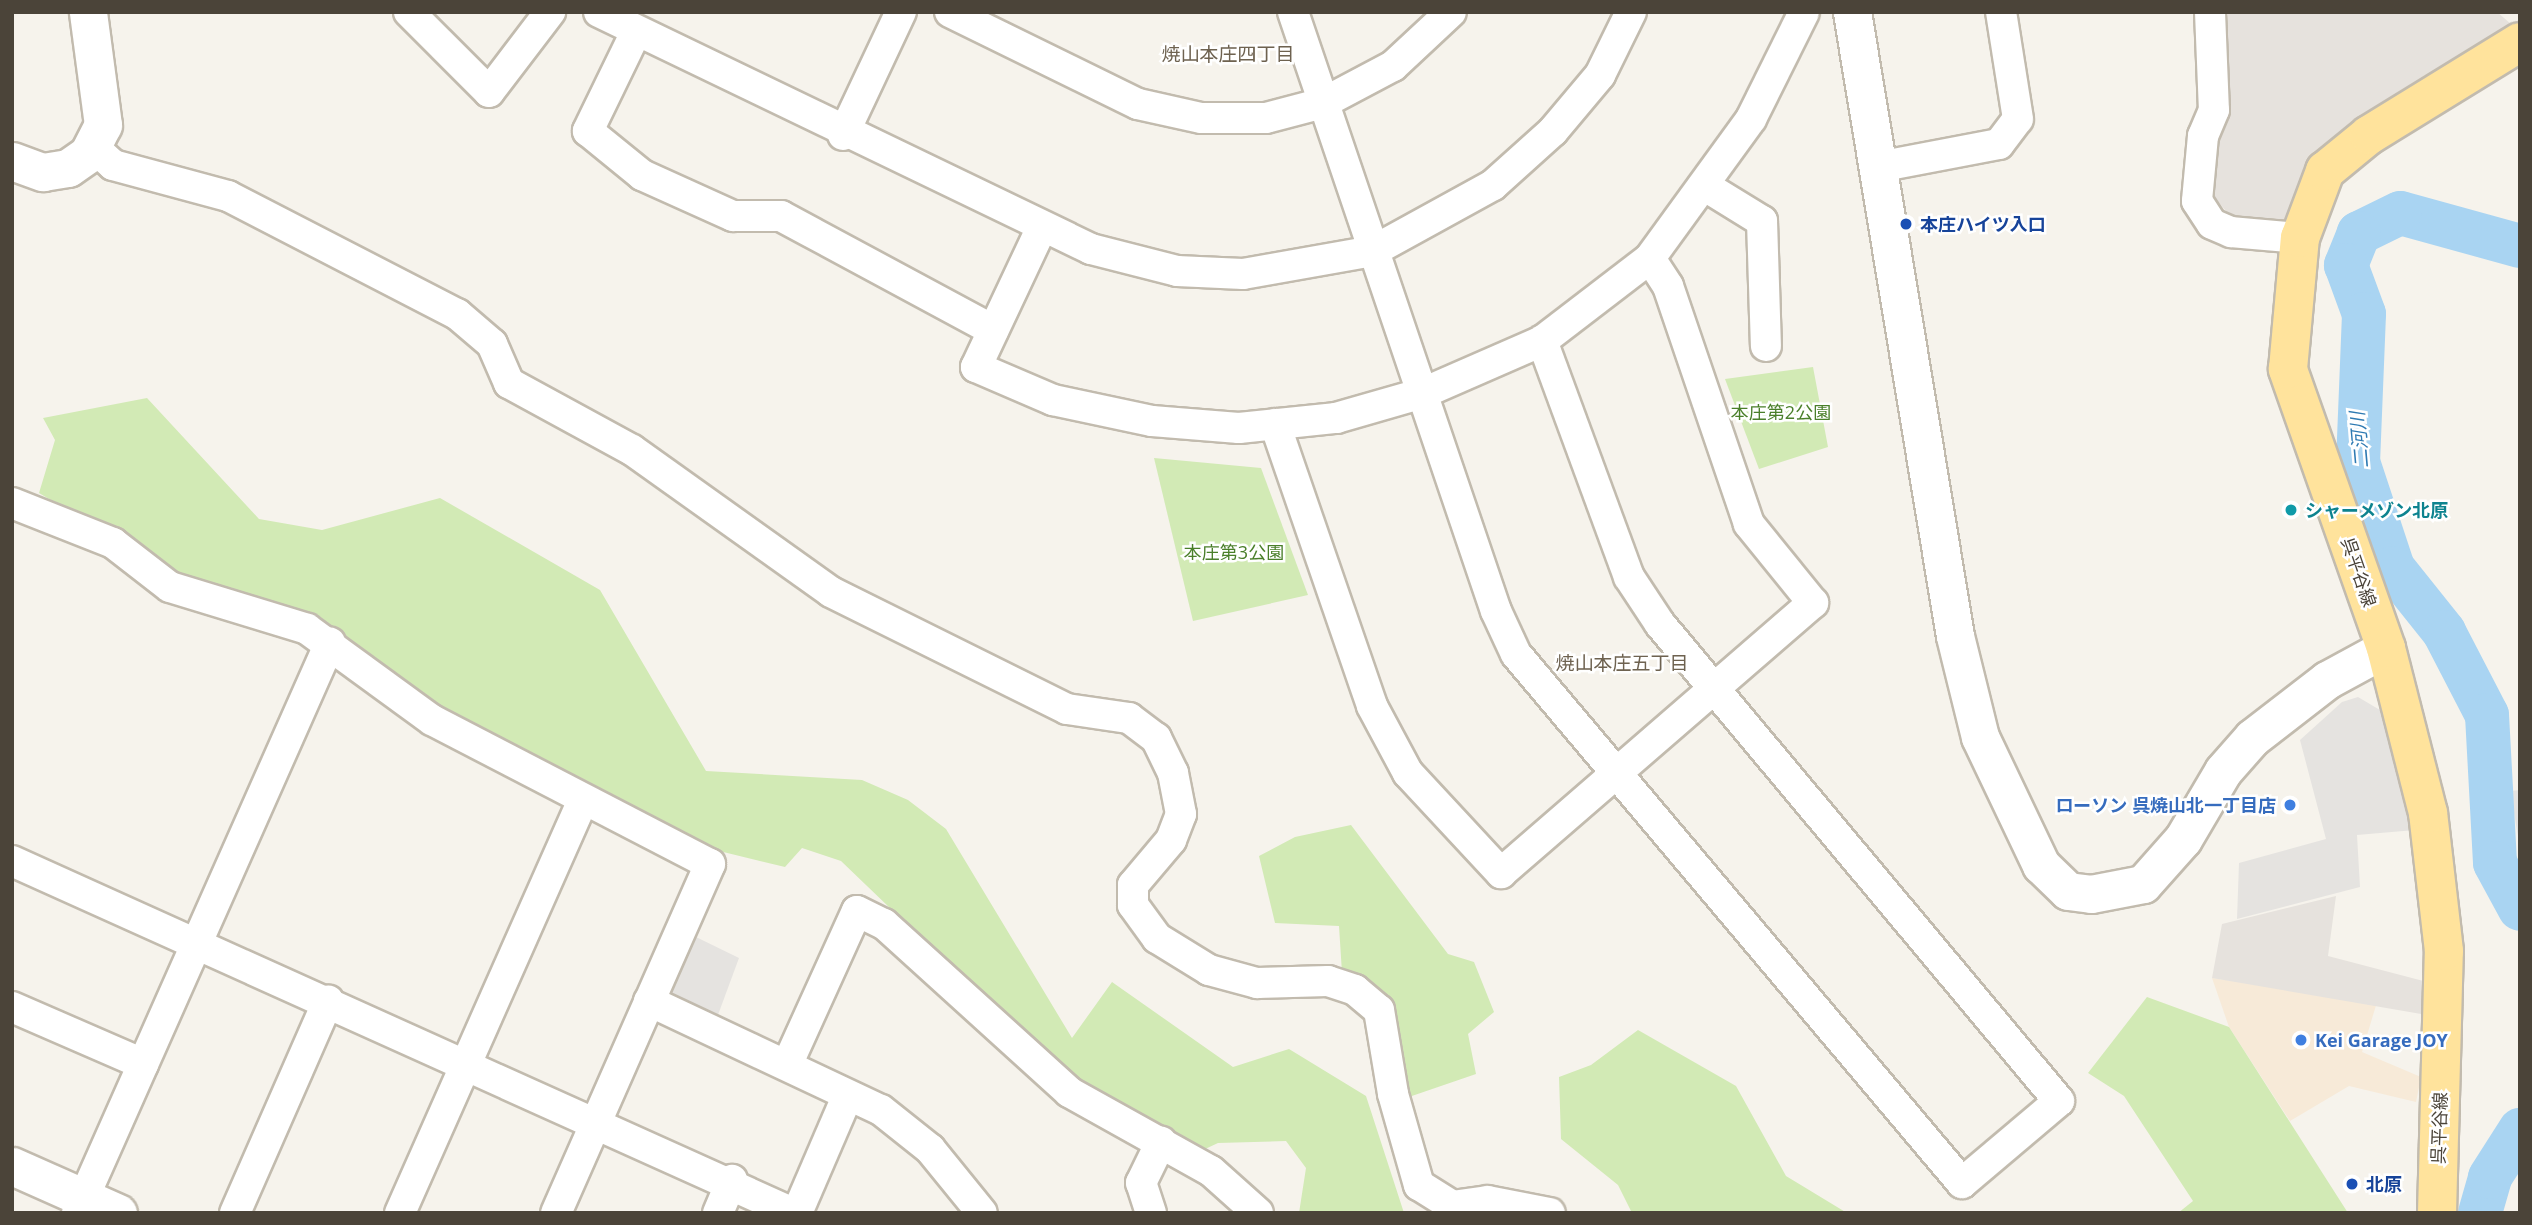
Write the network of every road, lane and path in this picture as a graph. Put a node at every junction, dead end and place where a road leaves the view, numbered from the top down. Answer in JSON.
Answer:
{"nodes":[{"id":1,"x":88,"y":12,"type":"edge"},
{"id":2,"x":409,"y":12,"type":"edge"},
{"id":3,"x":550,"y":12,"type":"edge"},
{"id":4,"x":599,"y":12,"type":"edge"},
{"id":5,"x":901,"y":12,"type":"edge"},
{"id":6,"x":950,"y":12,"type":"edge"},
{"id":7,"x":1293,"y":12,"type":"edge"},
{"id":8,"x":1451,"y":12,"type":"edge"},
{"id":9,"x":1631,"y":12,"type":"edge"},
{"id":10,"x":1804,"y":12,"type":"edge"},
{"id":11,"x":1852,"y":12,"type":"edge"},
{"id":12,"x":2001,"y":12,"type":"edge"},
{"id":13,"x":2210,"y":12,"type":"edge"},
{"id":14,"x":635,"y":34,"type":"junction"},
{"id":15,"x":2520,"y":41,"type":"edge"},
{"id":16,"x":1323,"y":103,"type":"junction"},
{"id":17,"x":844,"y":135,"type":"junction"},
{"id":18,"x":92,"y":146,"type":"junction"},
{"id":19,"x":12,"y":161,"type":"edge"},
{"id":20,"x":1878,"y":167,"type":"junction"},
{"id":21,"x":1705,"y":186,"type":"junction"},
{"id":22,"x":1042,"y":227,"type":"junction"},
{"id":23,"x":2300,"y":238,"type":"junction"},
{"id":24,"x":1373,"y":251,"type":"junction"},
{"id":25,"x":1650,"y":258,"type":"junction"},
{"id":26,"x":993,"y":330,"type":"junction"},
{"id":27,"x":1542,"y":341,"type":"junction"},
{"id":28,"x":1766,"y":346,"type":"dead end"},
{"id":29,"x":1423,"y":393,"type":"junction"},
{"id":30,"x":1275,"y":424,"type":"junction"},
{"id":31,"x":12,"y":503,"type":"edge"},
{"id":32,"x":330,"y":642,"type":"junction"},
{"id":33,"x":2386,"y":648,"type":"junction"},
{"id":34,"x":1714,"y":688,"type":"junction"},
{"id":35,"x":1613,"y":776,"type":"junction"},
{"id":36,"x":582,"y":802,"type":"junction"},
{"id":37,"x":12,"y":861,"type":"edge"},
{"id":38,"x":197,"y":943,"type":"junction"},
{"id":39,"x":328,"y":1001,"type":"junction"},
{"id":40,"x":649,"y":1001,"type":"junction"},
{"id":41,"x":12,"y":1007,"type":"edge"},
{"id":42,"x":466,"y":1063,"type":"junction"},
{"id":43,"x":143,"y":1065,"type":"junction"},
{"id":44,"x":787,"y":1065,"type":"junction"},
{"id":45,"x":847,"y":1097,"type":"junction"},
{"id":46,"x":597,"y":1121,"type":"junction"},
{"id":47,"x":1161,"y":1142,"type":"junction"},
{"id":48,"x":12,"y":1166,"type":"edge"},
{"id":49,"x":732,"y":1180,"type":"junction"},
{"id":50,"x":80,"y":1205,"type":"edge"},
{"id":51,"x":118,"y":1213,"type":"edge"},
{"id":52,"x":235,"y":1213,"type":"edge"},
{"id":53,"x":400,"y":1213,"type":"edge"},
{"id":54,"x":556,"y":1213,"type":"edge"},
{"id":55,"x":718,"y":1213,"type":"edge"},
{"id":56,"x":795,"y":1213,"type":"edge"},
{"id":57,"x":982,"y":1213,"type":"edge"},
{"id":58,"x":1150,"y":1213,"type":"edge"},
{"id":59,"x":1258,"y":1213,"type":"edge"},
{"id":60,"x":1550,"y":1213,"type":"edge"},
{"id":61,"x":2437,"y":1213,"type":"edge"}],
"edges":[{"from":1,"to":18,"type":"street"},
{"from":2,"to":3,"type":"street"},
{"from":4,"to":14,"type":"street"},
{"from":5,"to":17,"type":"street"},
{"from":6,"to":16,"type":"street"},
{"from":7,"to":16,"type":"street"},
{"from":8,"to":16,"type":"street"},
{"from":9,"to":24,"type":"street"},
{"from":10,"to":21,"type":"street"},
{"from":11,"to":20,"type":"street"},
{"from":12,"to":20,"type":"street"},
{"from":13,"to":23,"type":"street"},
{"from":14,"to":17,"type":"street"},
{"from":14,"to":26,"type":"street"},
{"from":15,"to":23,"type":"main road","name":"呉平谷線"},
{"from":16,"to":24,"type":"street"},
{"from":17,"to":22,"type":"street"},
{"from":18,"to":19,"type":"street"},
{"from":18,"to":60,"type":"street"},
{"from":20,"to":33,"type":"street"},
{"from":21,"to":25,"type":"street"},
{"from":21,"to":28,"type":"street"},
{"from":22,"to":24,"type":"street"},
{"from":22,"to":26,"type":"street"},
{"from":23,"to":33,"type":"main road","name":"呉平谷線"},
{"from":24,"to":29,"type":"street"},
{"from":25,"to":27,"type":"street"},
{"from":25,"to":34,"type":"street"},
{"from":26,"to":30,"type":"street"},
{"from":27,"to":29,"type":"street"},
{"from":27,"to":34,"type":"street"},
{"from":29,"to":30,"type":"street"},
{"from":29,"to":35,"type":"street"},
{"from":30,"to":35,"type":"street"},
{"from":31,"to":32,"type":"street"},
{"from":32,"to":36,"type":"street"},
{"from":32,"to":38,"type":"street"},
{"from":33,"to":61,"type":"main road","name":"呉平谷線"},
{"from":34,"to":35,"type":"street"},
{"from":34,"to":35,"type":"street"},
{"from":36,"to":40,"type":"street"},
{"from":36,"to":42,"type":"street"},
{"from":37,"to":38,"type":"street"},
{"from":38,"to":39,"type":"street"},
{"from":38,"to":43,"type":"street"},
{"from":39,"to":42,"type":"street"},
{"from":39,"to":52,"type":"street"},
{"from":40,"to":44,"type":"street"},
{"from":40,"to":46,"type":"street"},
{"from":41,"to":43,"type":"street"},
{"from":42,"to":46,"type":"street"},
{"from":42,"to":53,"type":"street"},
{"from":43,"to":50,"type":"street"},
{"from":44,"to":45,"type":"street"},
{"from":44,"to":47,"type":"street"},
{"from":45,"to":56,"type":"street"},
{"from":45,"to":57,"type":"street"},
{"from":46,"to":49,"type":"street"},
{"from":46,"to":54,"type":"street"},
{"from":47,"to":58,"type":"street"},
{"from":47,"to":59,"type":"street"},
{"from":48,"to":50,"type":"street"},
{"from":49,"to":55,"type":"street"},
{"from":49,"to":56,"type":"street"},
{"from":50,"to":51,"type":"street"}]}
